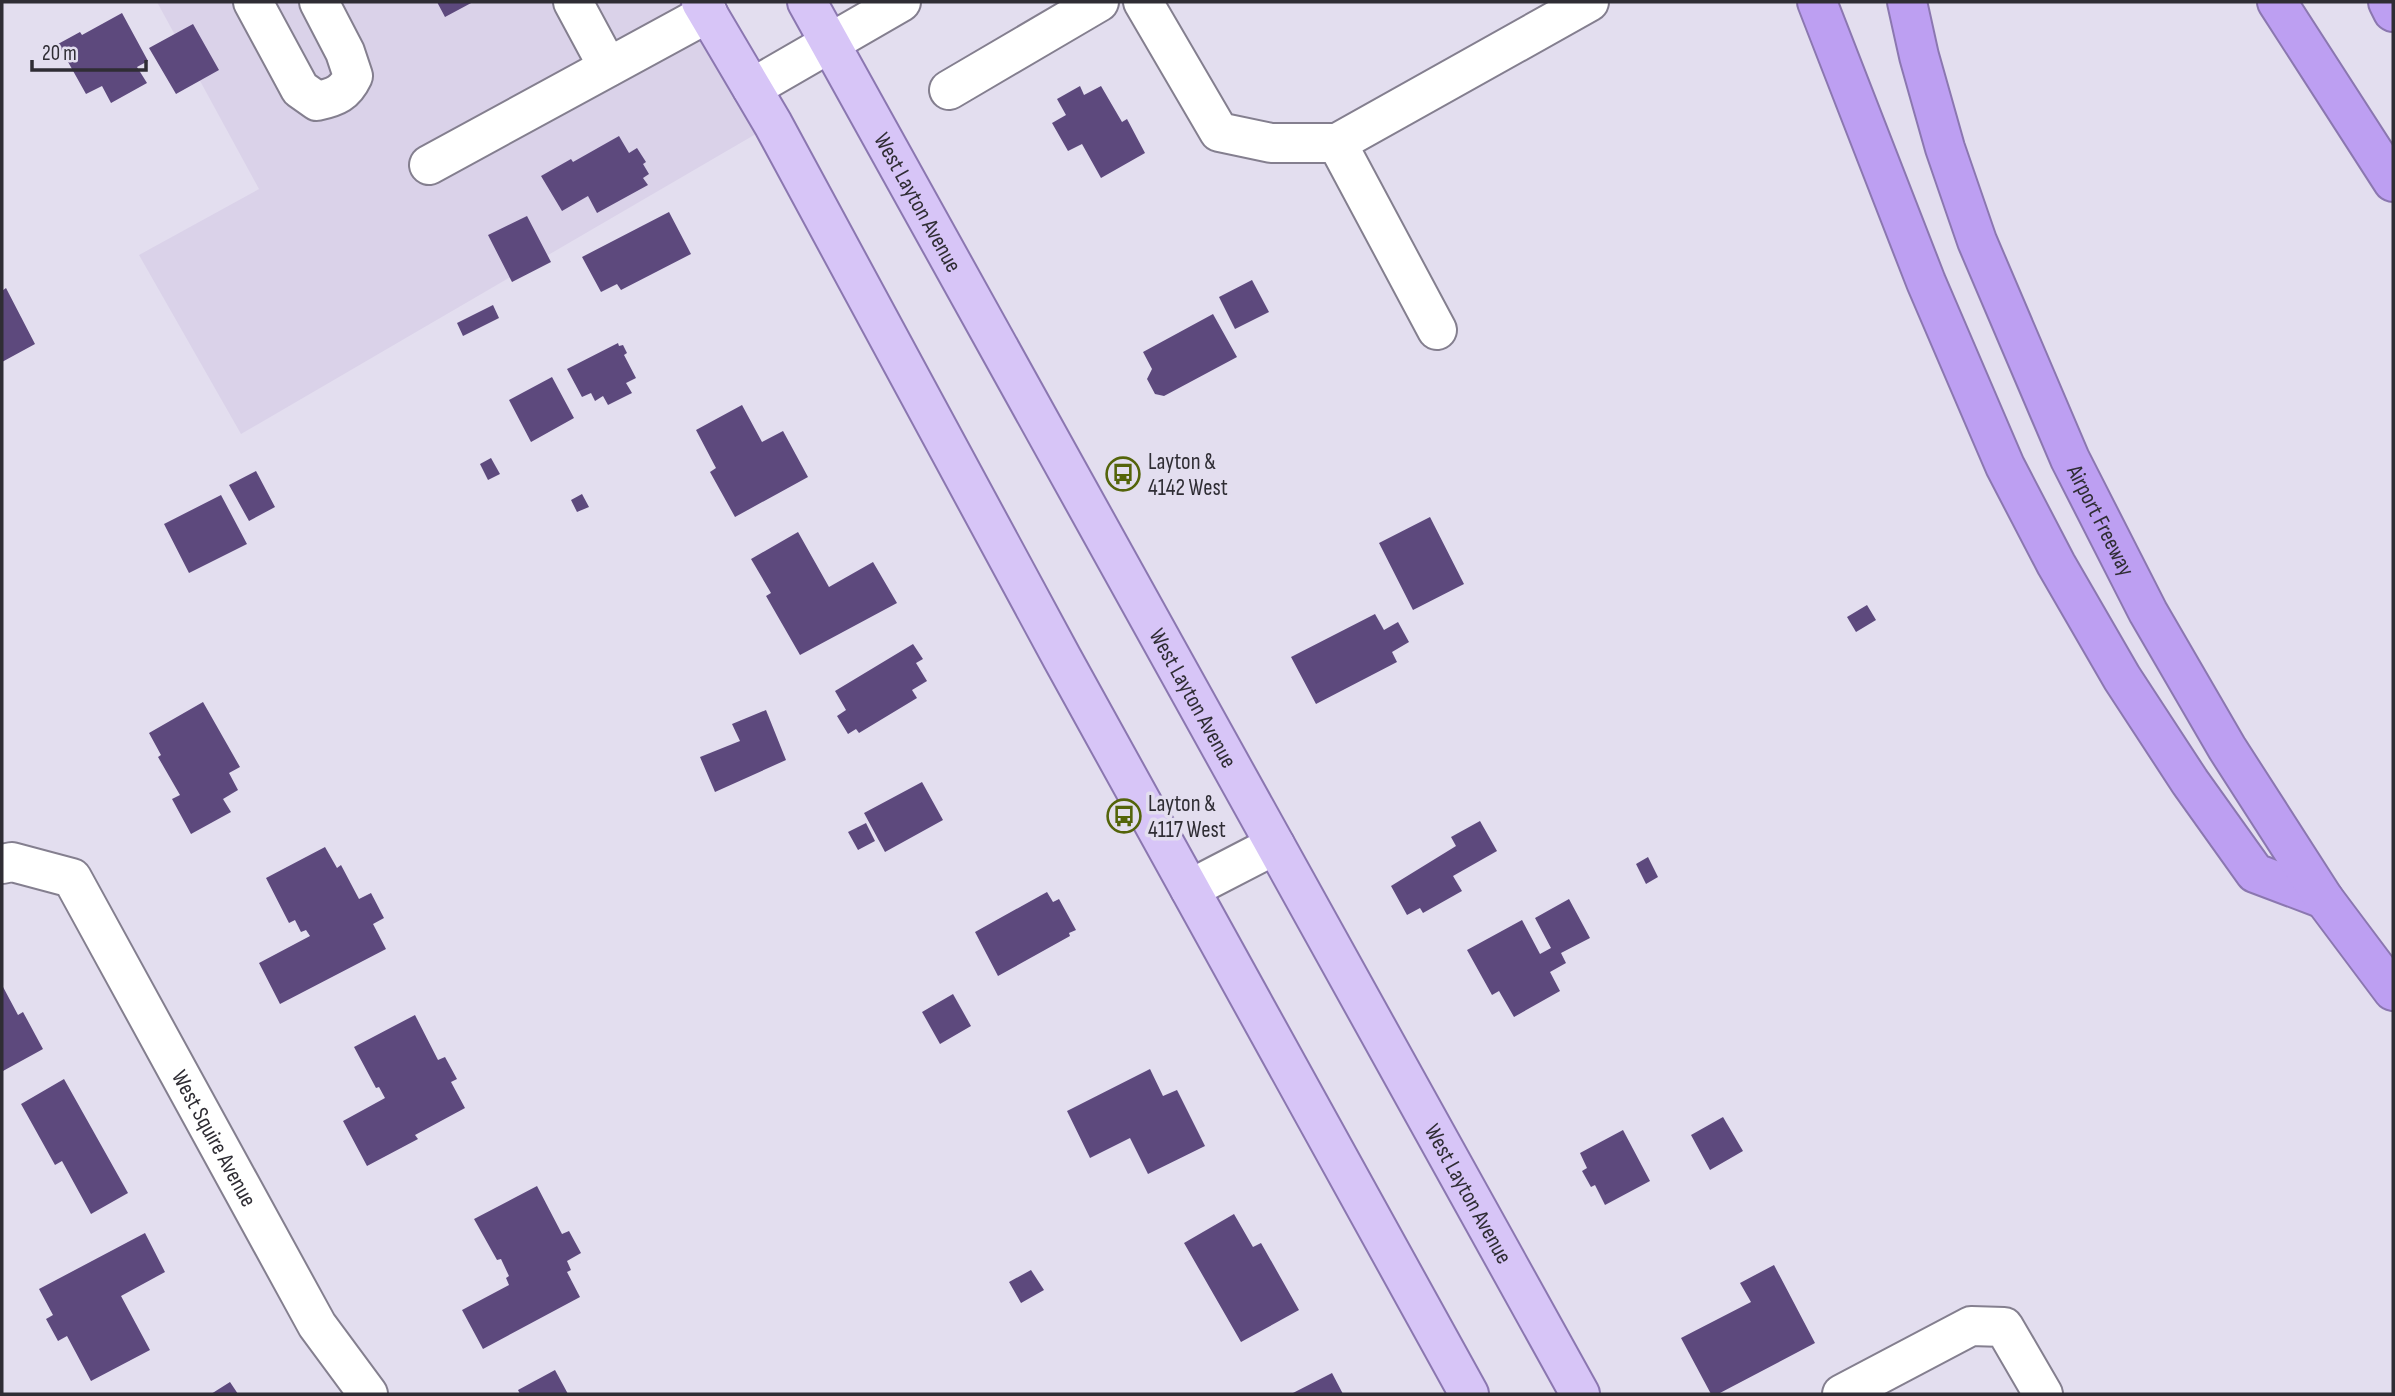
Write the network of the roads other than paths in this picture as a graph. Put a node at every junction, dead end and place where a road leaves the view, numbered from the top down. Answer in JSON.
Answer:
{"nodes":[{"id":1,"x":253,"y":2,"type":"edge"},
{"id":2,"x":319,"y":2,"type":"edge"},
{"id":3,"x":573,"y":2,"type":"edge"},
{"id":4,"x":807,"y":2,"type":"edge"},
{"id":5,"x":901,"y":2,"type":"edge"},
{"id":6,"x":1098,"y":2,"type":"edge"},
{"id":7,"x":1143,"y":2,"type":"edge"},
{"id":8,"x":1589,"y":2,"type":"edge"},
{"id":9,"x":1817,"y":2,"type":"edge"},
{"id":10,"x":1907,"y":2,"type":"edge"},
{"id":11,"x":2277,"y":2,"type":"edge"},
{"id":12,"x":2388,"y":2,"type":"edge"},
{"id":13,"x":704,"y":7,"type":"edge"},
{"id":14,"x":2393,"y":12,"type":"edge"},
{"id":15,"x":830,"y":43,"type":"junction"},
{"id":16,"x":608,"y":67,"type":"junction"},
{"id":17,"x":752,"y":88,"type":"junction"},
{"id":18,"x":949,"y":90,"type":"dead end"},
{"id":19,"x":1337,"y":143,"type":"junction"},
{"id":20,"x":429,"y":165,"type":"dead end"},
{"id":21,"x":2393,"y":182,"type":"edge"},
{"id":22,"x":1437,"y":330,"type":"dead end"},
{"id":23,"x":1275,"y":845,"type":"junction"},
{"id":24,"x":2,"y":864,"type":"edge"},
{"id":25,"x":1190,"y":889,"type":"junction"},
{"id":26,"x":2323,"y":899,"type":"junction"},
{"id":27,"x":2393,"y":991,"type":"edge"},
{"id":28,"x":368,"y":1394,"type":"edge"},
{"id":29,"x":1469,"y":1394,"type":"edge"},
{"id":30,"x":1580,"y":1394,"type":"edge"},
{"id":31,"x":1842,"y":1394,"type":"edge"},
{"id":32,"x":2043,"y":1394,"type":"edge"}],
"edges":[{"from":1,"to":2,"type":"street"},
{"from":3,"to":16,"type":"street"},
{"from":4,"to":15,"type":"main road","name":"West Layton Avenue"},
{"from":5,"to":15,"type":"street"},
{"from":6,"to":18,"type":"street"},
{"from":7,"to":19,"type":"street"},
{"from":8,"to":19,"type":"street"},
{"from":9,"to":26,"type":"highway"},
{"from":10,"to":26,"type":"highway","name":"Airport Freeway"},
{"from":11,"to":21,"type":"highway"},
{"from":12,"to":14,"type":"highway"},
{"from":13,"to":16,"type":"street"},
{"from":13,"to":17,"type":"main road"},
{"from":15,"to":17,"type":"street"},
{"from":15,"to":23,"type":"main road","name":"West Layton Avenue"},
{"from":16,"to":20,"type":"street"},
{"from":17,"to":25,"type":"main road"},
{"from":19,"to":22,"type":"street"},
{"from":23,"to":25,"type":"street"},
{"from":23,"to":30,"type":"main road","name":"West Layton Avenue"},
{"from":24,"to":28,"type":"street","name":"West Squire Avenue"},
{"from":25,"to":29,"type":"main road"},
{"from":26,"to":27,"type":"highway","name":"Airport Freeway"},
{"from":31,"to":32,"type":"street"}]}
